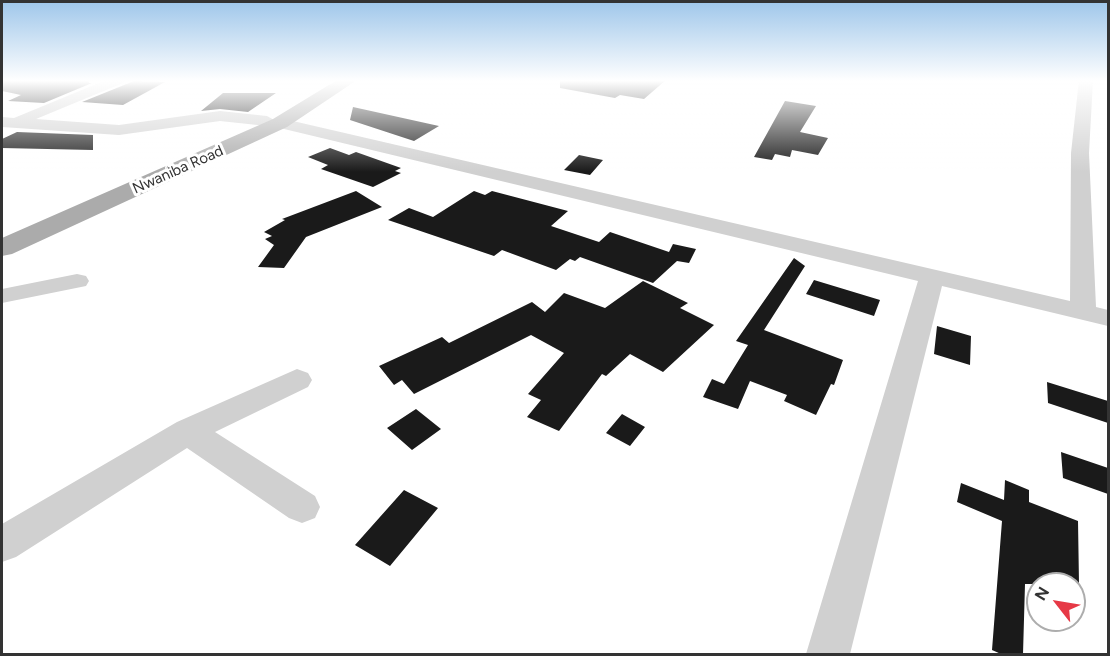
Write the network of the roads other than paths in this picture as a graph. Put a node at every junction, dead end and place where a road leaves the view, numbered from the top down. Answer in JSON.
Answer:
{"nodes":[{"id":1,"x":38,"y":111,"type":"edge"},
{"id":2,"x":290,"y":111,"type":"edge"},
{"id":3,"x":294,"y":111,"type":"edge"},
{"id":4,"x":1083,"y":111,"type":"edge"},
{"id":5,"x":8,"y":122,"type":"edge"},
{"id":6,"x":273,"y":122,"type":"junction"},
{"id":7,"x":2,"y":238,"type":"edge"},
{"id":8,"x":2,"y":248,"type":"edge"},
{"id":9,"x":932,"y":276,"type":"junction"},
{"id":10,"x":78,"y":281,"type":"dead end"},
{"id":11,"x":2,"y":296,"type":"edge"},
{"id":12,"x":1083,"y":312,"type":"junction"},
{"id":13,"x":1108,"y":318,"type":"edge"},
{"id":14,"x":297,"y":380,"type":"dead end"},
{"id":15,"x":188,"y":431,"type":"junction"},
{"id":16,"x":302,"y":507,"type":"dead end"},
{"id":17,"x":2,"y":544,"type":"edge"},
{"id":18,"x":828,"y":654,"type":"edge"}],
"edges":[{"from":1,"to":5,"type":"street"},
{"from":2,"to":6,"type":"main road"},
{"from":3,"to":6,"type":"main road","name":"Nwaniba Road"},
{"from":4,"to":12,"type":"street"},
{"from":5,"to":6,"type":"street"},
{"from":6,"to":7,"type":"main road"},
{"from":6,"to":8,"type":"main road","name":"Nwaniba Road"},
{"from":6,"to":9,"type":"street"},
{"from":9,"to":12,"type":"street"},
{"from":9,"to":18,"type":"street"},
{"from":10,"to":11,"type":"street"},
{"from":12,"to":13,"type":"street"},
{"from":14,"to":15,"type":"street"},
{"from":15,"to":16,"type":"street"},
{"from":15,"to":17,"type":"street"}]}
